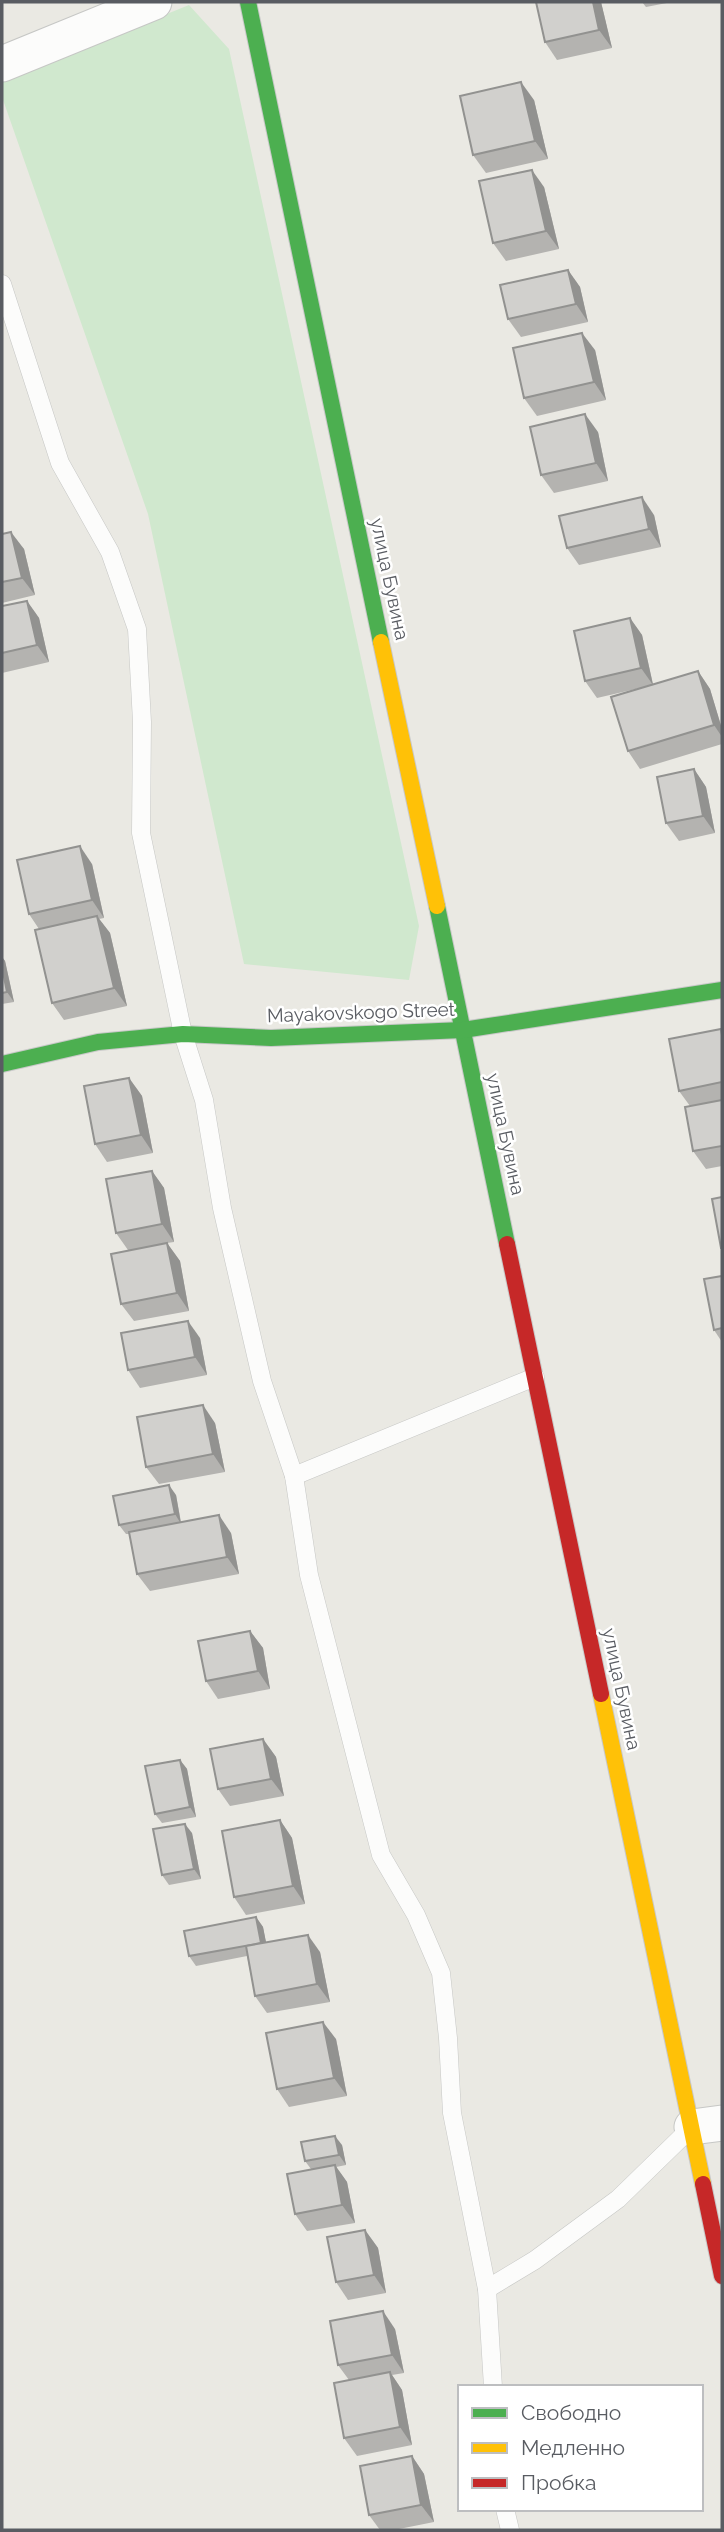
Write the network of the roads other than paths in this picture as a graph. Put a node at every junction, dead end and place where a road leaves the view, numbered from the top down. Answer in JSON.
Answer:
{"nodes":[{"id":1,"x":154,"y":2,"type":"edge"},
{"id":2,"x":248,"y":2,"type":"edge"},
{"id":3,"x":102,"y":11,"type":"edge"},
{"id":4,"x":2,"y":64,"type":"edge"},
{"id":5,"x":2,"y":284,"type":"edge"},
{"id":6,"x":722,"y":990,"type":"edge"},
{"id":7,"x":463,"y":1030,"type":"junction"},
{"id":8,"x":183,"y":1034,"type":"junction"},
{"id":9,"x":2,"y":1064,"type":"edge"},
{"id":10,"x":535,"y":1377,"type":"junction"},
{"id":11,"x":294,"y":1476,"type":"junction"},
{"id":12,"x":707,"y":2125,"type":"edge"},
{"id":13,"x":722,"y":2276,"type":"edge"},
{"id":14,"x":487,"y":2289,"type":"junction"},
{"id":15,"x":493,"y":2385,"type":"edge"},
{"id":16,"x":505,"y":2511,"type":"edge"},
{"id":17,"x":510,"y":2530,"type":"edge"}],
"edges":[{"from":1,"to":3,"type":"street"},
{"from":2,"to":7,"type":"street","name":"улица Бувина"},
{"from":3,"to":4,"type":"street"},
{"from":5,"to":8,"type":"lane"},
{"from":6,"to":7,"type":"street","name":"Mayakovskogo Street"},
{"from":7,"to":8,"type":"street","name":"Mayakovskogo Street"},
{"from":7,"to":10,"type":"street","name":"улица Бувина"},
{"from":8,"to":9,"type":"street","name":"Mayakovskogo Street"},
{"from":8,"to":11,"type":"lane"},
{"from":10,"to":11,"type":"lane"},
{"from":10,"to":12,"type":"street","name":"улица Бувина"},
{"from":11,"to":14,"type":"lane"},
{"from":12,"to":13,"type":"street","name":"улица Бувина"},
{"from":12,"to":14,"type":"lane"},
{"from":14,"to":15,"type":"lane"},
{"from":16,"to":17,"type":"lane"}]}
